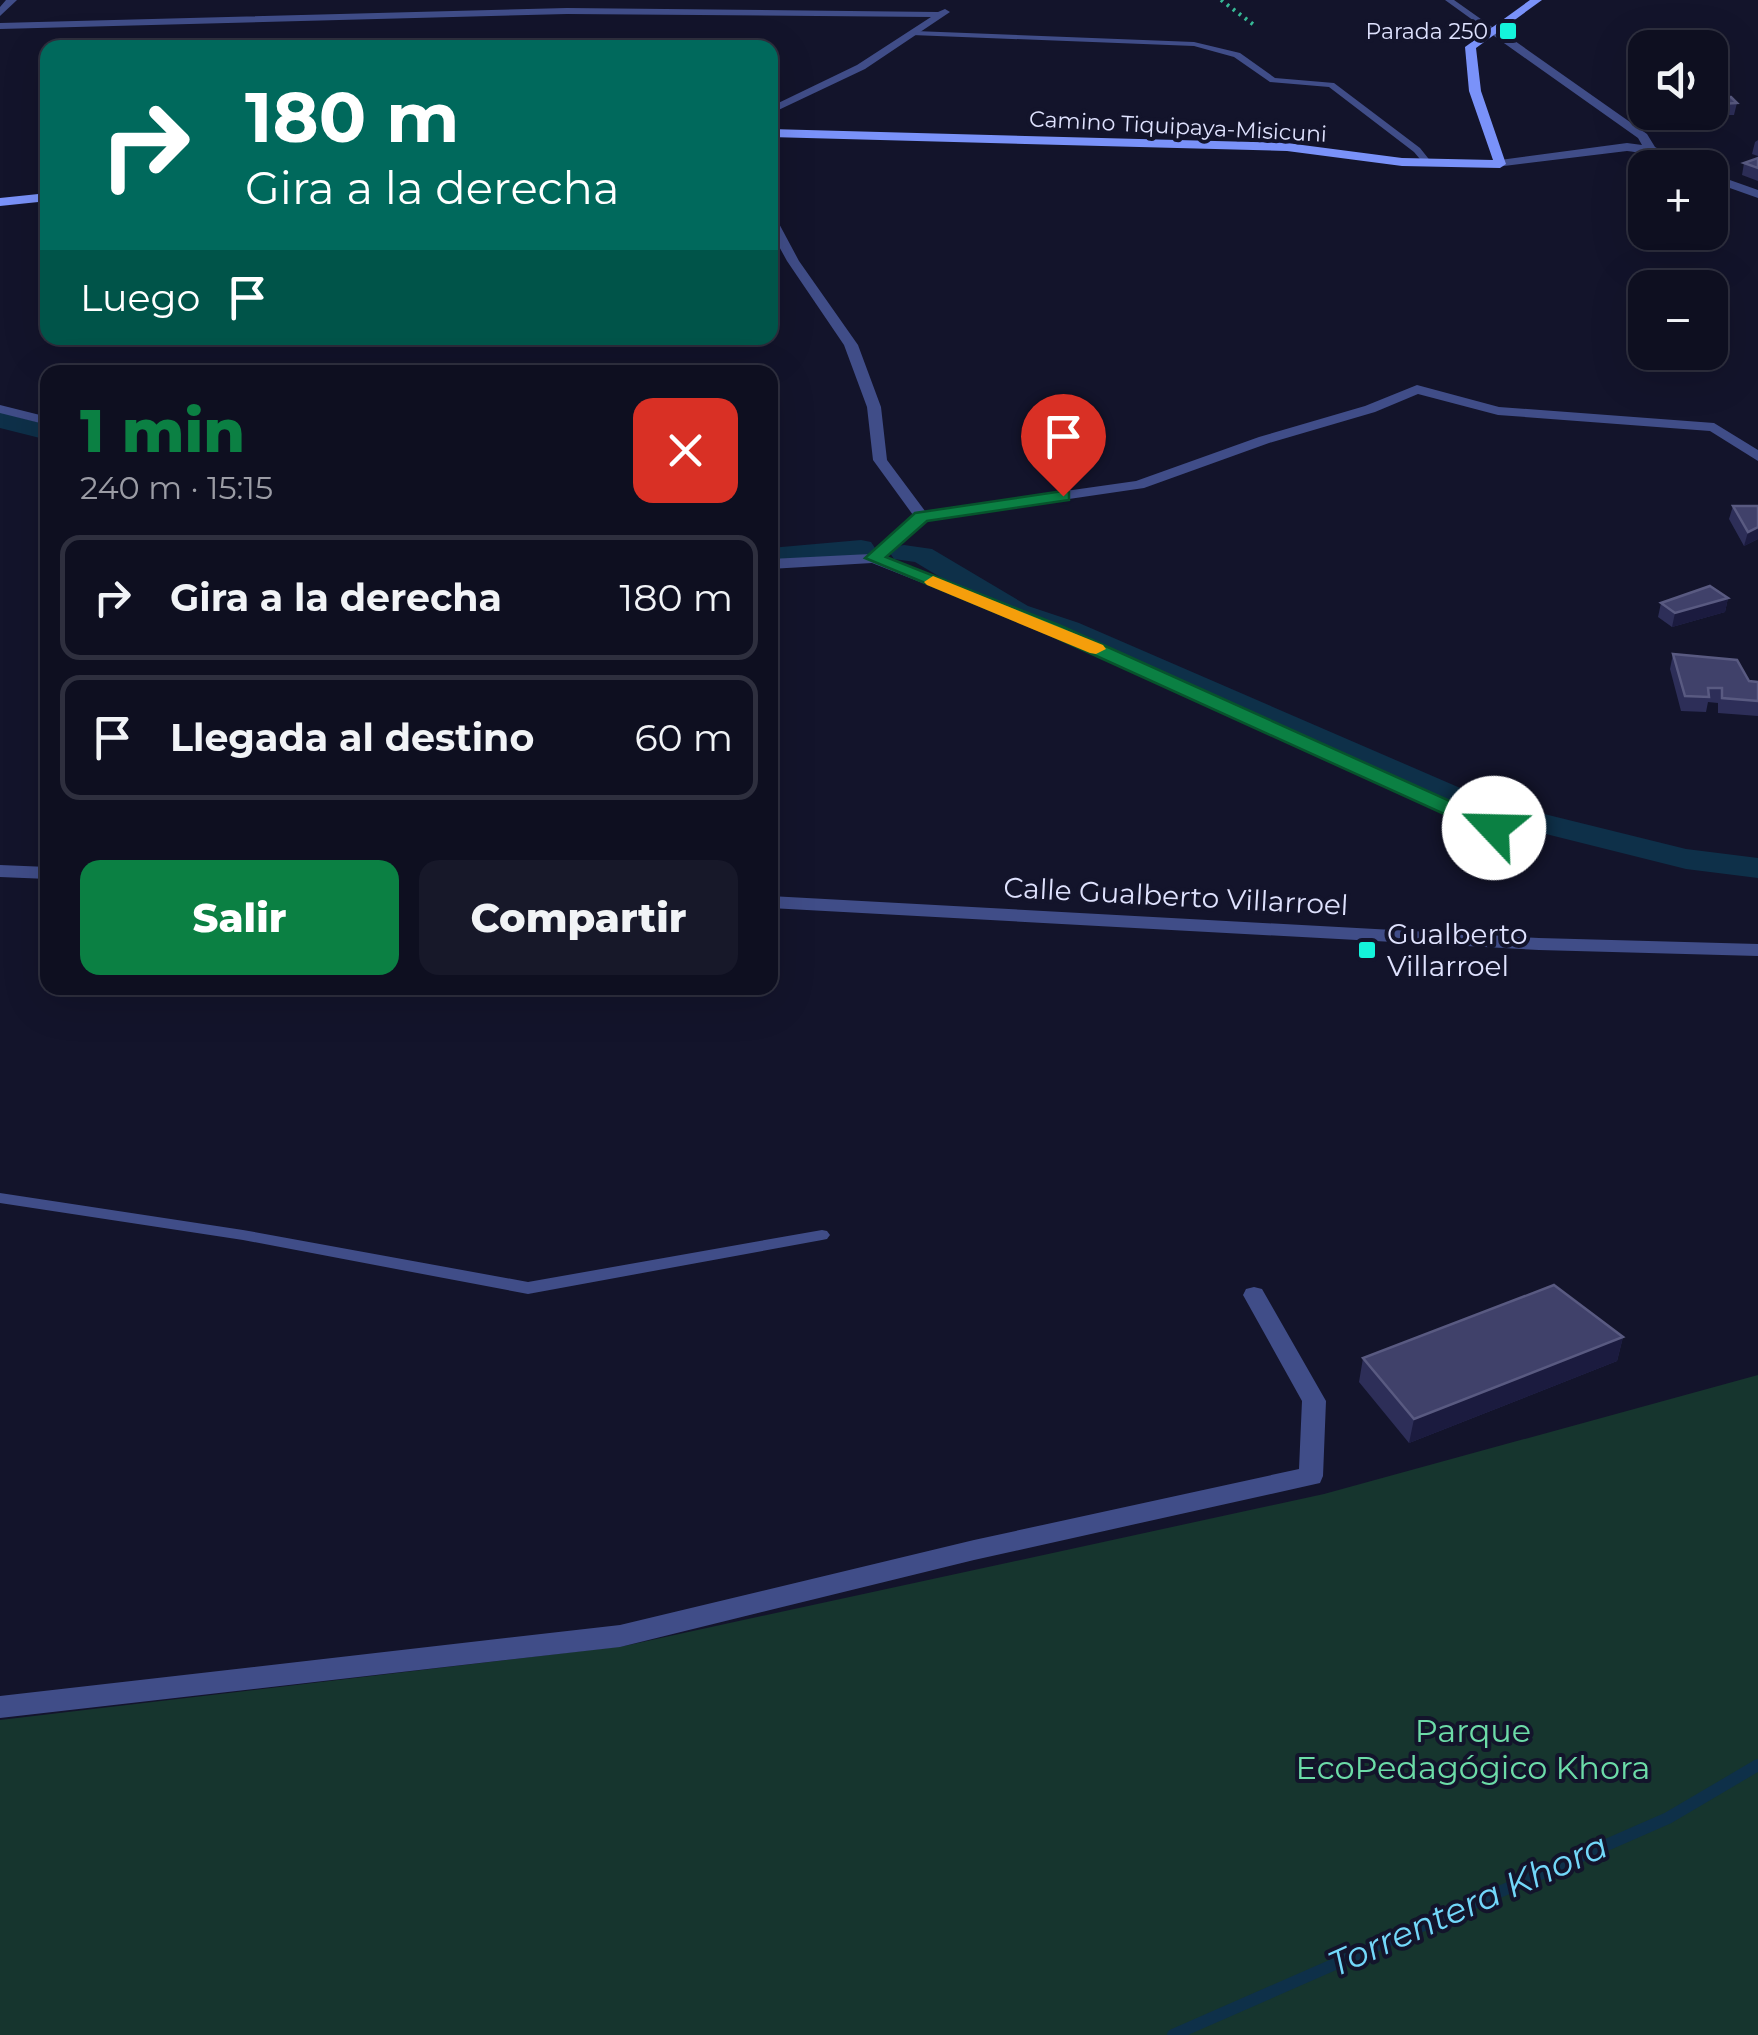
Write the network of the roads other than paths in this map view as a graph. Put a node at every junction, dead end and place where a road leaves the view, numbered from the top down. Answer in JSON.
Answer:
{"nodes":[{"id":1,"x":12,"y":0,"type":"edge"},
{"id":2,"x":1449,"y":0,"type":"edge"},
{"id":3,"x":1537,"y":0,"type":"edge"},
{"id":4,"x":0,"y":13,"type":"edge"},
{"id":5,"x":0,"y":26,"type":"edge"},
{"id":6,"x":1491,"y":29,"type":"junction"},
{"id":7,"x":915,"y":34,"type":"junction"},
{"id":8,"x":778,"y":107,"type":"edge"},
{"id":9,"x":778,"y":133,"type":"edge"},
{"id":10,"x":1650,"y":150,"type":"joint"},
{"id":11,"x":1428,"y":163,"type":"junction"},
{"id":12,"x":1500,"y":164,"type":"junction"},
{"id":13,"x":1728,"y":183,"type":"edge"},
{"id":14,"x":1758,"y":194,"type":"edge"},
{"id":15,"x":40,"y":198,"type":"edge"},
{"id":16,"x":0,"y":202,"type":"edge"},
{"id":17,"x":778,"y":234,"type":"edge"},
{"id":18,"x":0,"y":409,"type":"edge"},
{"id":19,"x":40,"y":420,"type":"edge"},
{"id":20,"x":1758,"y":457,"type":"edge"},
{"id":21,"x":921,"y":516,"type":"junction"},
{"id":22,"x":874,"y":558,"type":"junction"},
{"id":23,"x":778,"y":564,"type":"edge"},
{"id":24,"x":1494,"y":828,"type":"dead end"},
{"id":25,"x":0,"y":871,"type":"edge"},
{"id":26,"x":40,"y":873,"type":"edge"},
{"id":27,"x":778,"y":902,"type":"edge"},
{"id":28,"x":1758,"y":950,"type":"edge"},
{"id":29,"x":0,"y":1198,"type":"edge"},
{"id":30,"x":822,"y":1235,"type":"dead end"},
{"id":31,"x":1254,"y":1295,"type":"dead end"},
{"id":32,"x":0,"y":1707,"type":"edge"}],
"edges":[{"from":1,"to":4,"type":"street"},
{"from":2,"to":6,"type":"lane"},
{"from":3,"to":6,"type":"main road"},
{"from":5,"to":7,"type":"street"},
{"from":6,"to":10,"type":"street"},
{"from":6,"to":12,"type":"main road"},
{"from":7,"to":8,"type":"street"},
{"from":7,"to":11,"type":"lane"},
{"from":9,"to":11,"type":"main road","name":"Camino Tiquipaya-Misicuni"},
{"from":10,"to":12,"type":"street"},
{"from":11,"to":12,"type":"main road","name":"Camino Tiquipaya-Misicuni"},
{"from":13,"to":14,"type":"street"},
{"from":15,"to":16,"type":"main road"},
{"from":17,"to":21,"type":"street"},
{"from":18,"to":19,"type":"street"},
{"from":20,"to":21,"type":"street"},
{"from":21,"to":22,"type":"street"},
{"from":22,"to":23,"type":"street"},
{"from":22,"to":24,"type":"street"},
{"from":25,"to":26,"type":"street"},
{"from":27,"to":28,"type":"street","name":"Calle Gualberto Villarroel"},
{"from":29,"to":30,"type":"lane"},
{"from":31,"to":32,"type":"street"}]}
